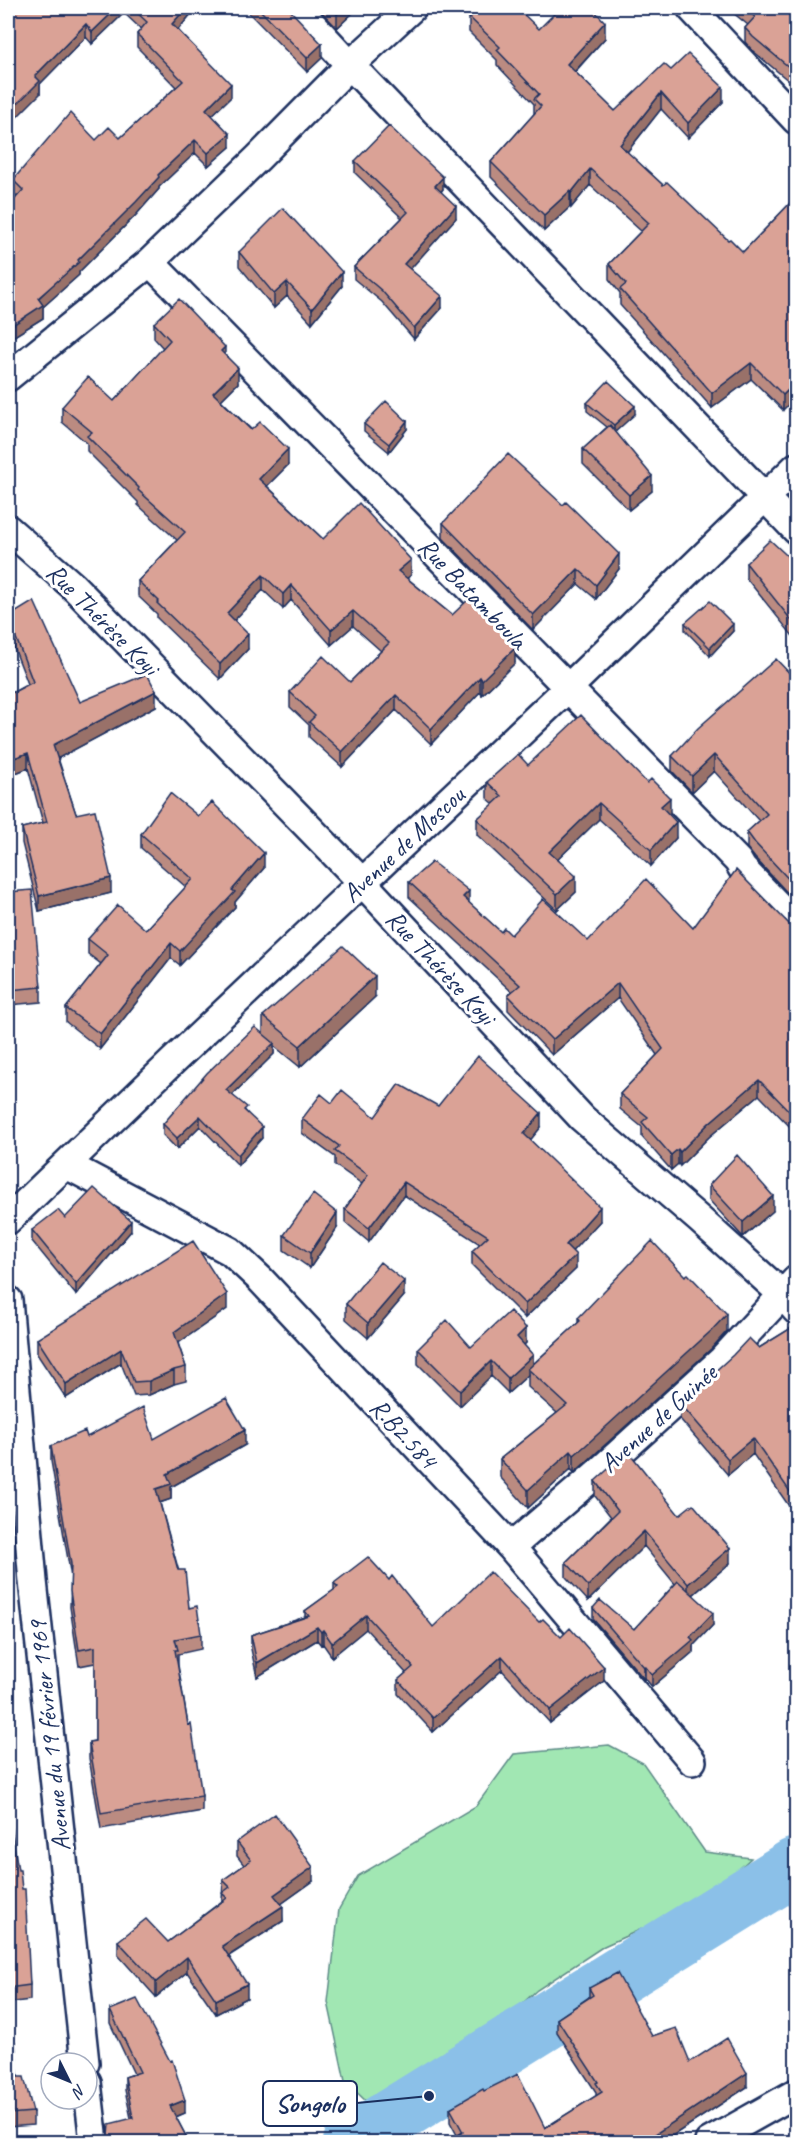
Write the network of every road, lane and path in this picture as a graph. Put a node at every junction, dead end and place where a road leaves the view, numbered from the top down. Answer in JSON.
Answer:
{"nodes":[{"id":1,"x":297,"y":8,"type":"edge"},
{"id":2,"x":412,"y":8,"type":"edge"},
{"id":3,"x":691,"y":8,"type":"edge"},
{"id":4,"x":350,"y":65,"type":"junction"},
{"id":5,"x":796,"y":120,"type":"edge"},
{"id":6,"x":150,"y":262,"type":"junction"},
{"id":7,"x":8,"y":377,"type":"edge"},
{"id":8,"x":796,"y":467,"type":"edge"},
{"id":9,"x":765,"y":497,"type":"junction"},
{"id":10,"x":8,"y":529,"type":"edge"},
{"id":11,"x":796,"y":530,"type":"edge"},
{"id":12,"x":567,"y":689,"type":"junction"},
{"id":13,"x":362,"y":882,"type":"junction"},
{"id":14,"x":796,"y":924,"type":"edge"},
{"id":15,"x":67,"y":1165,"type":"junction"},
{"id":16,"x":8,"y":1220,"type":"edge"},
{"id":17,"x":792,"y":1295,"type":"edge"},
{"id":18,"x":8,"y":1300,"type":"edge"},
{"id":19,"x":9,"y":1346,"type":"edge"},
{"id":20,"x":511,"y":1547,"type":"junction"},
{"id":21,"x":692,"y":1761,"type":"dead end"},
{"id":22,"x":84,"y":2051,"type":"edge"},
{"id":23,"x":796,"y":2093,"type":"edge"},
{"id":24,"x":90,"y":2111,"type":"edge"},
{"id":25,"x":94,"y":2142,"type":"edge"},
{"id":26,"x":709,"y":2142,"type":"edge"}],
"edges":[{"from":1,"to":4,"type":"street"},
{"from":2,"to":4,"type":"street"},
{"from":3,"to":5,"type":"street"},
{"from":4,"to":6,"type":"street"},
{"from":4,"to":9,"type":"street"},
{"from":6,"to":7,"type":"street"},
{"from":6,"to":12,"type":"street","name":"Rue Batamboula"},
{"from":8,"to":9,"type":"street","name":"Avenue de Moscou"},
{"from":9,"to":11,"type":"street"},
{"from":9,"to":12,"type":"street","name":"Avenue de Moscou"},
{"from":10,"to":13,"type":"street","name":"Rue Thérèse Koyi"},
{"from":12,"to":13,"type":"street","name":"Avenue de Moscou"},
{"from":12,"to":14,"type":"street","name":"Rue Batamboula"},
{"from":13,"to":15,"type":"street","name":"Avenue de Moscou"},
{"from":13,"to":17,"type":"street","name":"Rue Thérèse Koyi"},
{"from":15,"to":16,"type":"street","name":"Avenue de Moscou"},
{"from":15,"to":20,"type":"street","name":"R.B2.584"},
{"from":17,"to":20,"type":"street","name":"Avenue de Guinée"},
{"from":18,"to":19,"type":"street","name":"Avenue du 19 février 1969"},
{"from":19,"to":22,"type":"street","name":"Avenue du 19 février 1969"},
{"from":20,"to":21,"type":"street","name":"R.B2.584"},
{"from":23,"to":26,"type":"street"},
{"from":24,"to":25,"type":"street"}]}
